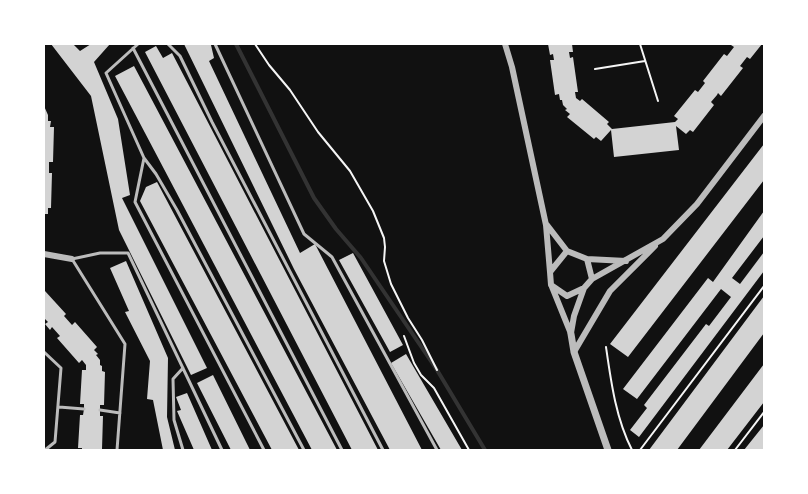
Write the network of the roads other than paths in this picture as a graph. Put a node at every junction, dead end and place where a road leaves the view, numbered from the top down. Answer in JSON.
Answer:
{"nodes":[{"id":1,"x":138,"y":44,"type":"edge"},
{"id":2,"x":168,"y":44,"type":"edge"},
{"id":3,"x":215,"y":44,"type":"edge"},
{"id":4,"x":505,"y":44,"type":"edge"},
{"id":5,"x":133,"y":48,"type":"junction"},
{"id":6,"x":765,"y":116,"type":"edge"},
{"id":7,"x":144,"y":159,"type":"junction"},
{"id":8,"x":546,"y":225,"type":"junction"},
{"id":9,"x":663,"y":239,"type":"junction"},
{"id":10,"x":567,"y":251,"type":"junction"},
{"id":11,"x":44,"y":254,"type":"edge"},
{"id":12,"x":72,"y":259,"type":"junction"},
{"id":13,"x":587,"y":259,"type":"junction"},
{"id":14,"x":626,"y":261,"type":"junction"},
{"id":15,"x":550,"y":272,"type":"junction"},
{"id":16,"x":592,"y":279,"type":"junction"},
{"id":17,"x":551,"y":285,"type":"junction"},
{"id":18,"x":584,"y":288,"type":"junction"},
{"id":19,"x":571,"y":334,"type":"junction"},
{"id":20,"x":44,"y":352,"type":"edge"},
{"id":21,"x":574,"y":352,"type":"junction"},
{"id":22,"x":183,"y":368,"type":"junction"},
{"id":23,"x":58,"y":407,"type":"junction"},
{"id":24,"x":84,"y":409,"type":"dead end"},
{"id":25,"x":100,"y":410,"type":"dead end"},
{"id":26,"x":120,"y":413,"type":"junction"},
{"id":27,"x":45,"y":450,"type":"edge"},
{"id":28,"x":117,"y":450,"type":"edge"},
{"id":29,"x":183,"y":450,"type":"edge"},
{"id":30,"x":222,"y":450,"type":"edge"},
{"id":31,"x":264,"y":450,"type":"edge"},
{"id":32,"x":304,"y":450,"type":"edge"},
{"id":33,"x":342,"y":450,"type":"edge"},
{"id":34,"x":383,"y":450,"type":"edge"},
{"id":35,"x":437,"y":450,"type":"edge"},
{"id":36,"x":608,"y":450,"type":"edge"}],
"edges":[{"from":1,"to":5,"type":"lane"},
{"from":2,"to":34,"type":"lane"},
{"from":3,"to":35,"type":"lane"},
{"from":4,"to":8,"type":"street"},
{"from":5,"to":7,"type":"lane"},
{"from":5,"to":33,"type":"lane"},
{"from":6,"to":9,"type":"street"},
{"from":7,"to":31,"type":"lane"},
{"from":7,"to":32,"type":"lane"},
{"from":8,"to":10,"type":"street"},
{"from":8,"to":15,"type":"street"},
{"from":9,"to":14,"type":"street"},
{"from":9,"to":21,"type":"street"},
{"from":10,"to":13,"type":"street"},
{"from":10,"to":15,"type":"street"},
{"from":11,"to":12,"type":"street"},
{"from":12,"to":22,"type":"lane"},
{"from":12,"to":26,"type":"lane"},
{"from":13,"to":14,"type":"street"},
{"from":13,"to":16,"type":"street"},
{"from":14,"to":16,"type":"street"},
{"from":15,"to":17,"type":"street"},
{"from":16,"to":18,"type":"street"},
{"from":17,"to":18,"type":"street"},
{"from":17,"to":19,"type":"street"},
{"from":18,"to":19,"type":"street"},
{"from":19,"to":21,"type":"street"},
{"from":20,"to":23,"type":"lane"},
{"from":21,"to":36,"type":"street"},
{"from":22,"to":29,"type":"lane"},
{"from":22,"to":30,"type":"lane"},
{"from":23,"to":24,"type":"lane"},
{"from":23,"to":27,"type":"lane"},
{"from":25,"to":26,"type":"lane"},
{"from":26,"to":28,"type":"lane"}]}
